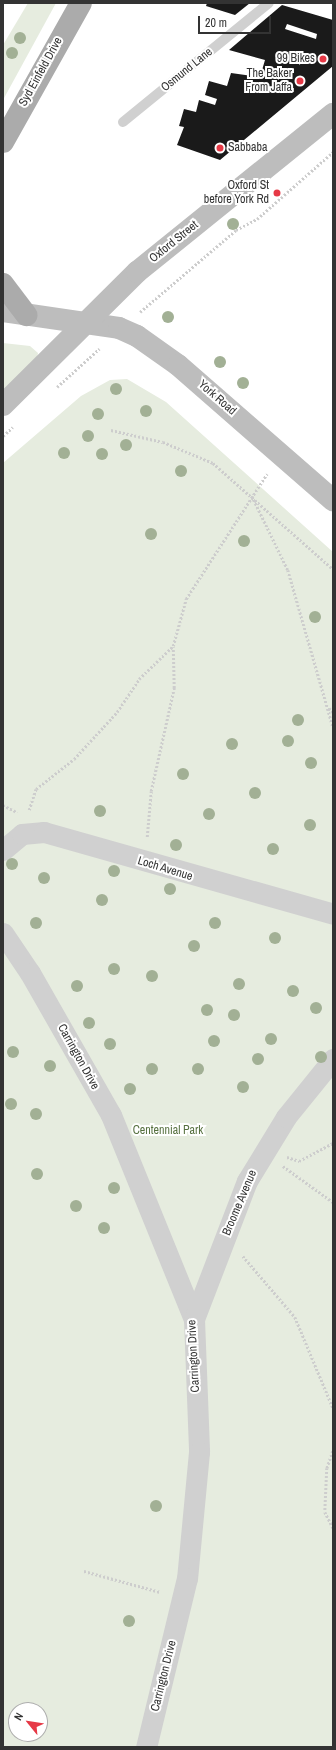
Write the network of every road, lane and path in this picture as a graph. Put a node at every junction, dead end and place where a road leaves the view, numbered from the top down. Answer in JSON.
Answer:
{"nodes":[{"id":1,"x":80,"y":3,"type":"edge"},
{"id":2,"x":268,"y":3,"type":"edge"},
{"id":3,"x":333,"y":114,"type":"edge"},
{"id":4,"x":123,"y":122,"type":"dead end"},
{"id":5,"x":3,"y":142,"type":"edge"},
{"id":6,"x":333,"y":152,"type":"edge"},
{"id":7,"x":3,"y":284,"type":"edge"},
{"id":8,"x":149,"y":303,"type":"dead end"},
{"id":9,"x":3,"y":311,"type":"edge"},
{"id":10,"x":26,"y":315,"type":"junction"},
{"id":11,"x":86,"y":324,"type":"junction"},
{"id":12,"x":3,"y":405,"type":"edge"},
{"id":13,"x":111,"y":430,"type":"dead end"},
{"id":14,"x":283,"y":456,"type":"junction"},
{"id":15,"x":251,"y":494,"type":"junction"},
{"id":16,"x":333,"y":500,"type":"edge"},
{"id":17,"x":333,"y":569,"type":"edge"},
{"id":18,"x":173,"y":646,"type":"junction"},
{"id":19,"x":328,"y":706,"type":"junction"},
{"id":20,"x":333,"y":712,"type":"edge"},
{"id":21,"x":333,"y":727,"type":"edge"},
{"id":22,"x":26,"y":817,"type":"dead end"},
{"id":23,"x":3,"y":850,"type":"edge"},
{"id":24,"x":145,"y":862,"type":"junction"},
{"id":25,"x":333,"y":914,"type":"edge"},
{"id":26,"x":3,"y":933,"type":"edge"},
{"id":27,"x":333,"y":1059,"type":"edge"},
{"id":28,"x":333,"y":1142,"type":"edge"},
{"id":29,"x":265,"y":1152,"type":"junction"},
{"id":30,"x":333,"y":1202,"type":"edge"},
{"id":31,"x":226,"y":1237,"type":"junction"},
{"id":32,"x":194,"y":1319,"type":"junction"},
{"id":33,"x":333,"y":1408,"type":"edge"},
{"id":34,"x":333,"y":1451,"type":"edge"},
{"id":35,"x":333,"y":1528,"type":"edge"},
{"id":36,"x":84,"y":1571,"type":"dead end"},
{"id":37,"x":184,"y":1598,"type":"junction"},
{"id":38,"x":146,"y":1747,"type":"edge"}],
"edges":[{"from":1,"to":5,"type":"main road","name":"Syd Einfeld Drive"},
{"from":2,"to":4,"type":"lane","name":"Osmund Lane"},
{"from":3,"to":11,"type":"main road","name":"Oxford Street"},
{"from":6,"to":8,"type":"path"},
{"from":7,"to":10,"type":"main road"},
{"from":9,"to":10,"type":"main road"},
{"from":10,"to":11,"type":"main road"},
{"from":11,"to":12,"type":"main road","name":"Oxford Street"},
{"from":11,"to":14,"type":"main road","name":"York Road"},
{"from":13,"to":15,"type":"path"},
{"from":14,"to":15,"type":"path"},
{"from":14,"to":16,"type":"main road","name":"York Road"},
{"from":15,"to":17,"type":"path"},
{"from":15,"to":18,"type":"path"},
{"from":15,"to":19,"type":"path"},
{"from":18,"to":22,"type":"path"},
{"from":18,"to":24,"type":"path"},
{"from":19,"to":20,"type":"path"},
{"from":19,"to":21,"type":"path"},
{"from":23,"to":24,"type":"street","name":"Loch Avenue"},
{"from":24,"to":25,"type":"street","name":"Loch Avenue"},
{"from":26,"to":32,"type":"street","name":"Carrington Drive"},
{"from":27,"to":29,"type":"street","name":"Broome Avenue"},
{"from":28,"to":29,"type":"path"},
{"from":29,"to":30,"type":"path"},
{"from":29,"to":31,"type":"street","name":"Broome Avenue"},
{"from":31,"to":32,"type":"street","name":"Broome Avenue"},
{"from":31,"to":33,"type":"path"},
{"from":32,"to":37,"type":"street","name":"Carrington Drive"},
{"from":34,"to":35,"type":"path"},
{"from":36,"to":37,"type":"path"},
{"from":37,"to":38,"type":"street","name":"Carrington Drive"}]}
